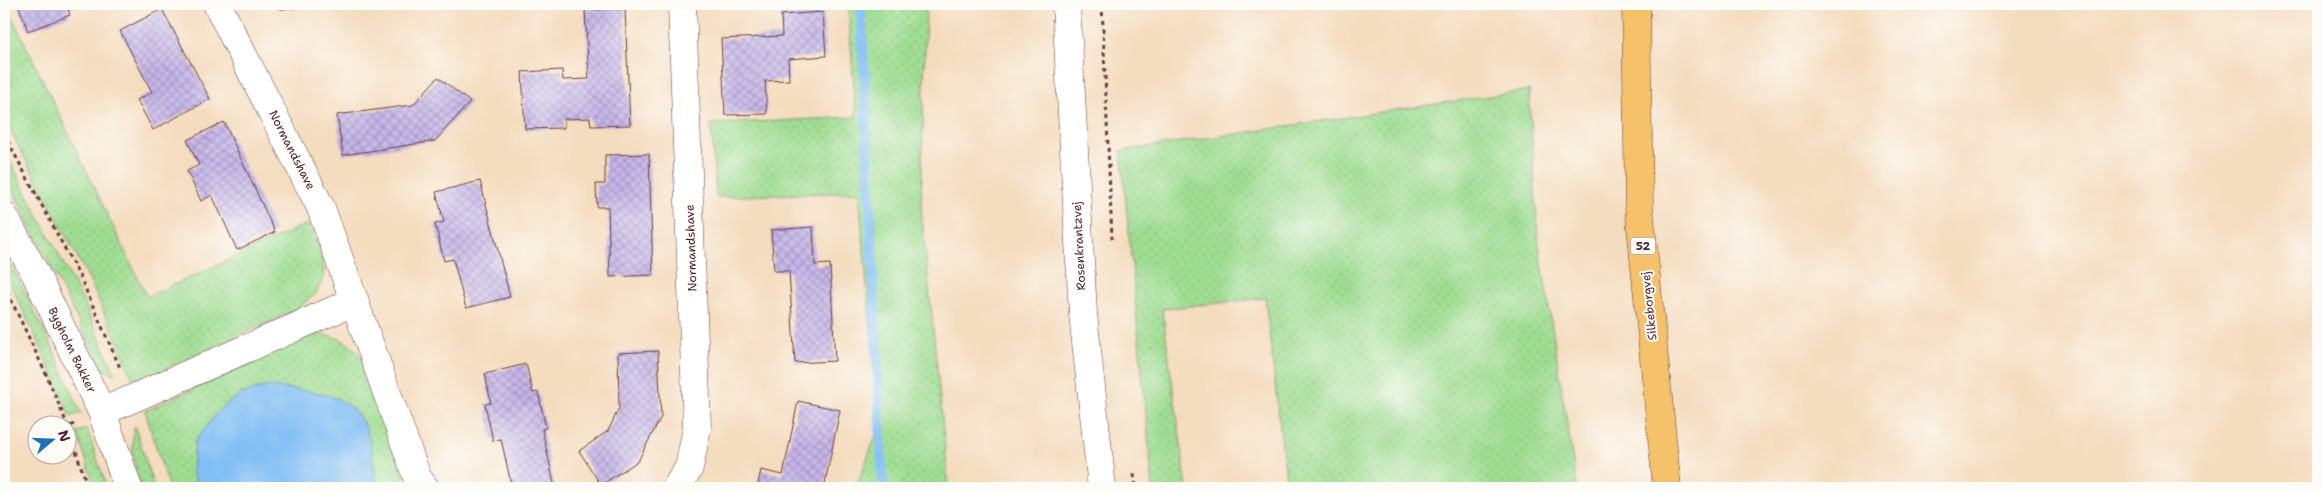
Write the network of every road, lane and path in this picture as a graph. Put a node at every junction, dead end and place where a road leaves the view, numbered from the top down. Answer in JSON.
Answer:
{"nodes":[{"id":1,"x":216,"y":4,"type":"edge"},
{"id":2,"x":682,"y":4,"type":"edge"},
{"id":3,"x":1066,"y":4,"type":"edge"},
{"id":4,"x":1102,"y":4,"type":"edge"},
{"id":5,"x":1636,"y":4,"type":"edge"},
{"id":6,"x":4,"y":134,"type":"edge"},
{"id":7,"x":4,"y":216,"type":"edge"},
{"id":8,"x":1112,"y":241,"type":"dead end"},
{"id":9,"x":4,"y":285,"type":"edge"},
{"id":10,"x":355,"y":301,"type":"junction"},
{"id":11,"x":134,"y":398,"type":"junction"},
{"id":12,"x":102,"y":412,"type":"junction"},
{"id":13,"x":62,"y":414,"type":"edge"},
{"id":14,"x":78,"y":458,"type":"edge"},
{"id":15,"x":1133,"y":468,"type":"dead end"},
{"id":16,"x":88,"y":488,"type":"edge"},
{"id":17,"x":128,"y":488,"type":"edge"},
{"id":18,"x":425,"y":488,"type":"edge"},
{"id":19,"x":676,"y":488,"type":"edge"},
{"id":20,"x":1102,"y":488,"type":"edge"},
{"id":21,"x":1136,"y":488,"type":"edge"},
{"id":22,"x":1667,"y":488,"type":"edge"}],
"edges":[{"from":1,"to":10,"type":"street","name":"Normandshave"},
{"from":2,"to":19,"type":"street","name":"Normandshave"},
{"from":3,"to":20,"type":"street","name":"Rosenkrantzvej"},
{"from":4,"to":8,"type":"path"},
{"from":5,"to":22,"type":"main road","name":"Silkeborgvej","number":"52"},
{"from":6,"to":11,"type":"path"},
{"from":7,"to":12,"type":"street","name":"Bygholm Bakker"},
{"from":9,"to":13,"type":"path"},
{"from":10,"to":11,"type":"street"},
{"from":10,"to":18,"type":"street","name":"Normandshave"},
{"from":11,"to":12,"type":"street"},
{"from":12,"to":17,"type":"street","name":"Bygholm Bakker"},
{"from":14,"to":16,"type":"path"},
{"from":15,"to":21,"type":"path"}]}
